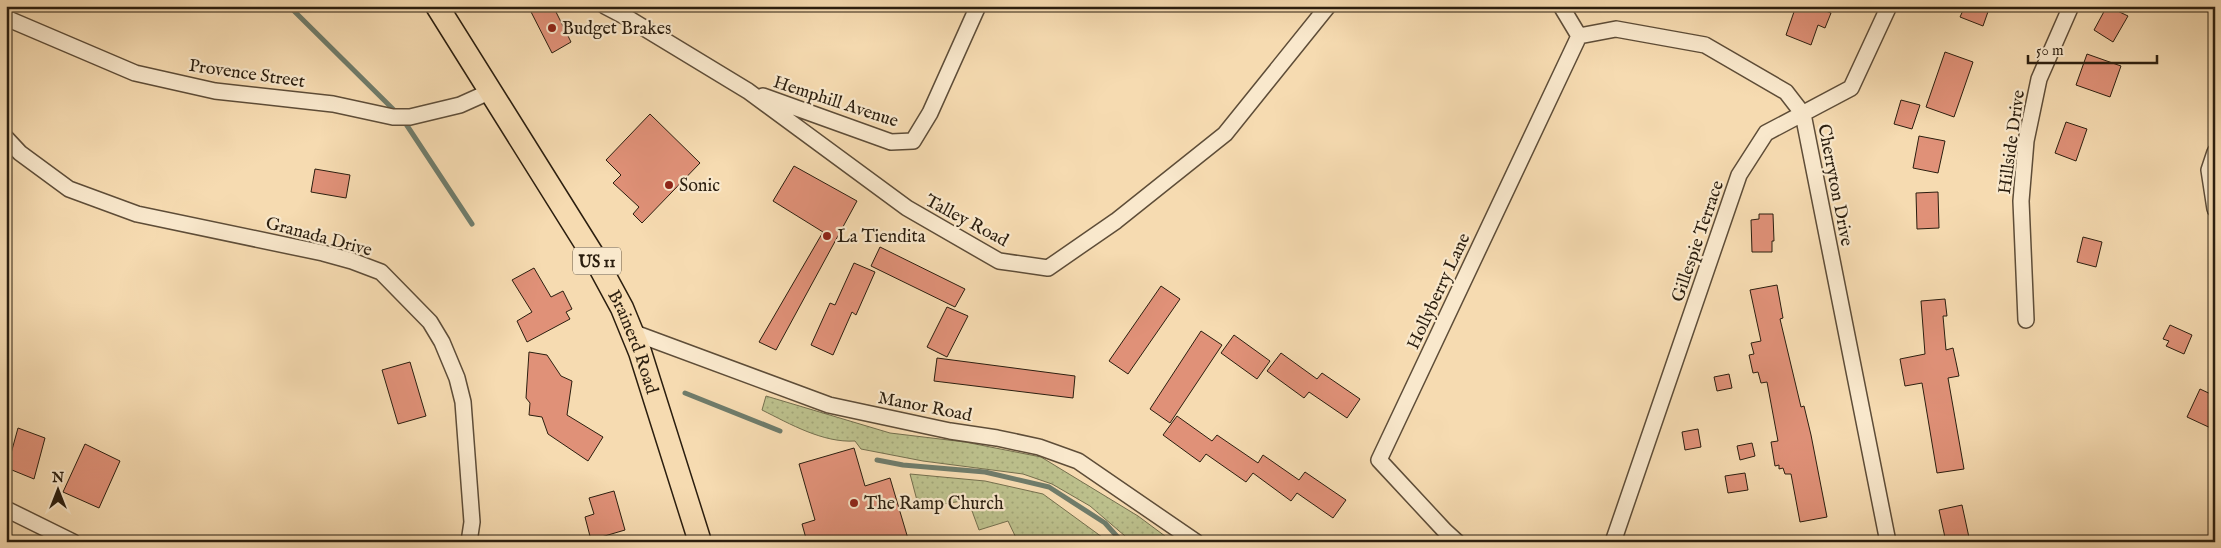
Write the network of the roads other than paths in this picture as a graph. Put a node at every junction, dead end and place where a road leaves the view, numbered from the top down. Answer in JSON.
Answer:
{"nodes":[{"id":1,"x":437,"y":6,"type":"edge"},
{"id":2,"x":605,"y":6,"type":"edge"},
{"id":3,"x":978,"y":6,"type":"edge"},
{"id":4,"x":1328,"y":6,"type":"edge"},
{"id":5,"x":1561,"y":6,"type":"edge"},
{"id":6,"x":1889,"y":6,"type":"edge"},
{"id":7,"x":2071,"y":6,"type":"edge"},
{"id":8,"x":6,"y":18,"type":"edge"},
{"id":9,"x":1579,"y":36,"type":"junction"},
{"id":10,"x":748,"y":91,"type":"junction"},
{"id":11,"x":489,"y":92,"type":"junction"},
{"id":12,"x":1803,"y":114,"type":"junction"},
{"id":13,"x":6,"y":138,"type":"edge"},
{"id":14,"x":2215,"y":152,"type":"edge"},
{"id":15,"x":2215,"y":209,"type":"edge"},
{"id":16,"x":2026,"y":320,"type":"dead end"},
{"id":17,"x":632,"y":332,"type":"junction"},
{"id":18,"x":6,"y":509,"type":"edge"},
{"id":19,"x":73,"y":542,"type":"edge"},
{"id":20,"x":469,"y":542,"type":"edge"},
{"id":21,"x":700,"y":542,"type":"edge"},
{"id":22,"x":1196,"y":542,"type":"edge"},
{"id":23,"x":1457,"y":542,"type":"edge"},
{"id":24,"x":1613,"y":542,"type":"edge"},
{"id":25,"x":1888,"y":542,"type":"edge"}],
"edges":[{"from":1,"to":11,"type":"main road","name":"Brainerd Road","number":"US 11"},
{"from":2,"to":10,"type":"street","name":"Talley Road"},
{"from":3,"to":10,"type":"street","name":"Hemphill Avenue"},
{"from":4,"to":10,"type":"street","name":"Talley Road"},
{"from":5,"to":9,"type":"street"},
{"from":6,"to":12,"type":"street","name":"Gillespie Terrace"},
{"from":7,"to":16,"type":"street","name":"Hillside Drive"},
{"from":8,"to":11,"type":"street","name":"Provence Street"},
{"from":9,"to":12,"type":"street","name":"Cherryton Drive"},
{"from":9,"to":23,"type":"street","name":"Hollyberry Lane"},
{"from":11,"to":17,"type":"main road","name":"Brainerd Road","number":"US 11"},
{"from":12,"to":24,"type":"street","name":"Gillespie Terrace"},
{"from":12,"to":25,"type":"street","name":"Cherryton Drive"},
{"from":13,"to":20,"type":"street","name":"Granada Drive"},
{"from":14,"to":15,"type":"street"},
{"from":17,"to":21,"type":"main road","name":"Brainerd Road","number":"US 11"},
{"from":17,"to":22,"type":"street","name":"Manor Road"},
{"from":18,"to":19,"type":"street"}]}
